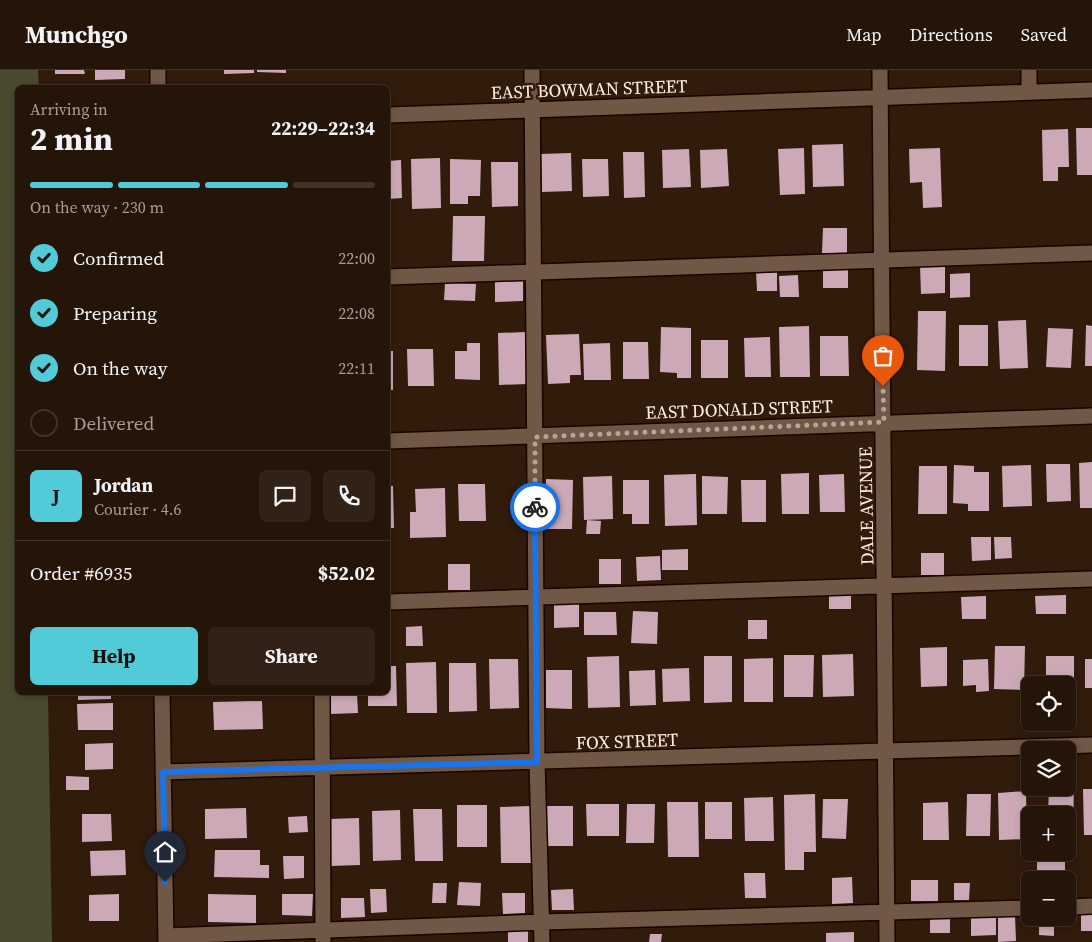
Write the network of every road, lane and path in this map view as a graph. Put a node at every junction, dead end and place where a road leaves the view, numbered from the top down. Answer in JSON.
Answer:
{"nodes":[{"id":1,"x":158,"y":70,"type":"edge"},
{"id":2,"x":532,"y":70,"type":"edge"},
{"id":3,"x":880,"y":70,"type":"edge"},
{"id":4,"x":1029,"y":70,"type":"edge"},
{"id":5,"x":158,"y":85,"type":"edge"},
{"id":6,"x":1092,"y":90,"type":"edge"},
{"id":7,"x":1029,"y":92,"type":"junction"},
{"id":8,"x":880,"y":96,"type":"junction"},
{"id":9,"x":533,"y":110,"type":"junction"},
{"id":10,"x":390,"y":115,"type":"edge"},
{"id":11,"x":1092,"y":253,"type":"edge"},
{"id":12,"x":883,"y":260,"type":"junction"},
{"id":13,"x":534,"y":273,"type":"junction"},
{"id":14,"x":390,"y":276,"type":"edge"},
{"id":15,"x":1092,"y":416,"type":"edge"},
{"id":16,"x":884,"y":422,"type":"junction"},
{"id":17,"x":535,"y":437,"type":"junction"},
{"id":18,"x":390,"y":441,"type":"edge"},
{"id":19,"x":1092,"y":579,"type":"edge"},
{"id":20,"x":886,"y":587,"type":"junction"},
{"id":21,"x":536,"y":598,"type":"junction"},
{"id":22,"x":390,"y":602,"type":"edge"},
{"id":23,"x":162,"y":695,"type":"edge"},
{"id":24,"x":322,"y":695,"type":"edge"},
{"id":25,"x":1092,"y":745,"type":"edge"},
{"id":26,"x":886,"y":751,"type":"junction"},
{"id":27,"x":537,"y":762,"type":"junction"},
{"id":28,"x":322,"y":769,"type":"junction"},
{"id":29,"x":163,"y":772,"type":"junction"},
{"id":30,"x":1076,"y":906,"type":"edge"},
{"id":31,"x":1092,"y":906,"type":"edge"},
{"id":32,"x":1021,"y":908,"type":"edge"},
{"id":33,"x":887,"y":914,"type":"junction"},
{"id":34,"x":542,"y":922,"type":"junction"},
{"id":35,"x":323,"y":936,"type":"edge"},
{"id":36,"x":166,"y":939,"type":"edge"},
{"id":37,"x":542,"y":942,"type":"edge"},
{"id":38,"x":887,"y":942,"type":"edge"}],
"edges":[{"from":1,"to":5,"type":"street"},
{"from":2,"to":9,"type":"street"},
{"from":3,"to":8,"type":"street","name":"DALE AVENUE"},
{"from":4,"to":7,"type":"street"},
{"from":6,"to":7,"type":"street","name":"EAST BOWMAN STREET"},
{"from":7,"to":8,"type":"street","name":"EAST BOWMAN STREET"},
{"from":8,"to":9,"type":"street","name":"EAST BOWMAN STREET"},
{"from":8,"to":12,"type":"street","name":"DALE AVENUE"},
{"from":9,"to":10,"type":"street","name":"EAST BOWMAN STREET"},
{"from":9,"to":13,"type":"street"},
{"from":11,"to":12,"type":"street"},
{"from":12,"to":13,"type":"street"},
{"from":12,"to":16,"type":"street","name":"DALE AVENUE"},
{"from":13,"to":14,"type":"street"},
{"from":13,"to":17,"type":"street"},
{"from":15,"to":16,"type":"street","name":"EAST DONALD STREET"},
{"from":16,"to":17,"type":"street","name":"EAST DONALD STREET"},
{"from":16,"to":20,"type":"street","name":"DALE AVENUE"},
{"from":17,"to":18,"type":"street","name":"EAST DONALD STREET"},
{"from":17,"to":21,"type":"street"},
{"from":19,"to":20,"type":"street"},
{"from":20,"to":21,"type":"street"},
{"from":20,"to":26,"type":"street","name":"DALE AVENUE"},
{"from":21,"to":22,"type":"street"},
{"from":21,"to":27,"type":"street"},
{"from":23,"to":29,"type":"street"},
{"from":24,"to":28,"type":"street"},
{"from":25,"to":26,"type":"street","name":"FOX STREET"},
{"from":26,"to":27,"type":"street","name":"FOX STREET"},
{"from":26,"to":33,"type":"street","name":"DALE AVENUE"},
{"from":27,"to":28,"type":"street","name":"FOX STREET"},
{"from":27,"to":34,"type":"street"},
{"from":28,"to":29,"type":"street","name":"FOX STREET"},
{"from":28,"to":35,"type":"street"},
{"from":29,"to":36,"type":"street"},
{"from":30,"to":31,"type":"street"},
{"from":32,"to":33,"type":"street"},
{"from":33,"to":34,"type":"street"},
{"from":33,"to":38,"type":"street","name":"DALE AVENUE"},
{"from":34,"to":35,"type":"street"},
{"from":34,"to":37,"type":"street"},
{"from":35,"to":36,"type":"street"}]}
